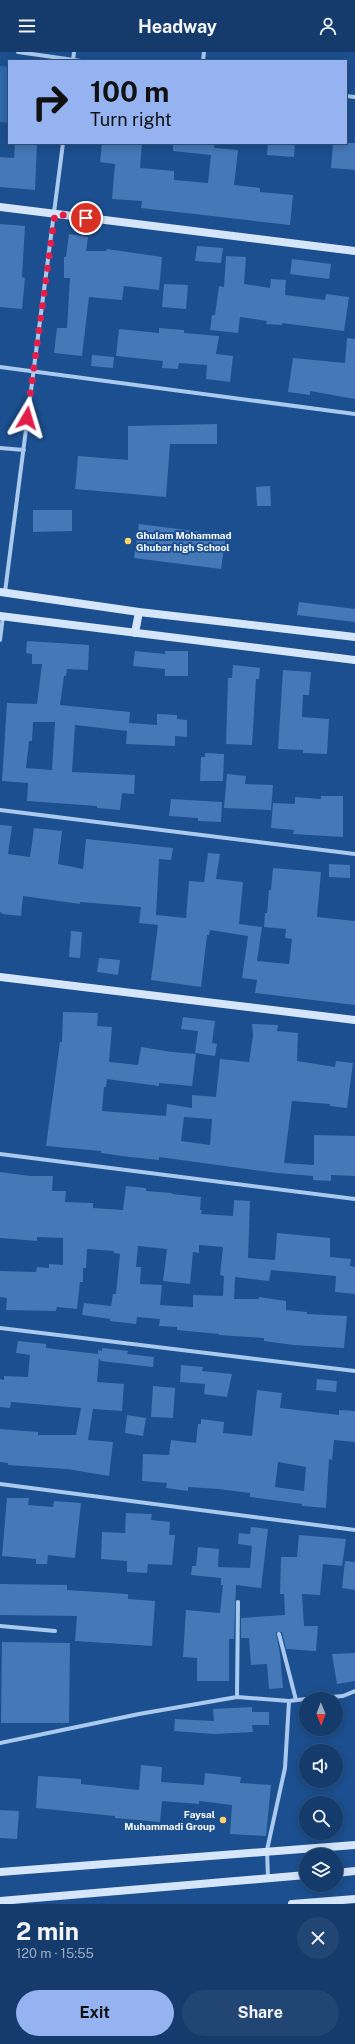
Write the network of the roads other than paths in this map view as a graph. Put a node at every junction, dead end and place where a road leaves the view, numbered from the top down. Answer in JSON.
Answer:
{"nodes":[{"id":1,"x":18,"y":52,"type":"edge"},
{"id":2,"x":74,"y":52,"type":"edge"},
{"id":3,"x":73,"y":60,"type":"edge"},
{"id":4,"x":63,"y":144,"type":"edge"},
{"id":5,"x":0,"y":207,"type":"edge"},
{"id":6,"x":55,"y":214,"type":"junction"},
{"id":7,"x":355,"y":251,"type":"edge"},
{"id":8,"x":0,"y":367,"type":"edge"},
{"id":9,"x":33,"y":371,"type":"junction"},
{"id":10,"x":355,"y":414,"type":"edge"},
{"id":11,"x":0,"y":448,"type":"edge"},
{"id":12,"x":24,"y":450,"type":"junction"},
{"id":13,"x":3,"y":592,"type":"edge"},
{"id":14,"x":138,"y":612,"type":"junction"},
{"id":15,"x":2,"y":616,"type":"edge"},
{"id":16,"x":135,"y":633,"type":"junction"},
{"id":17,"x":355,"y":636,"type":"edge"},
{"id":18,"x":0,"y":640,"type":"edge"},
{"id":19,"x":355,"y":660,"type":"edge"},
{"id":20,"x":0,"y":810,"type":"edge"},
{"id":21,"x":355,"y":854,"type":"edge"},
{"id":22,"x":0,"y":977,"type":"edge"},
{"id":23,"x":355,"y":1020,"type":"edge"},
{"id":24,"x":0,"y":1154,"type":"edge"},
{"id":25,"x":355,"y":1198,"type":"edge"},
{"id":26,"x":0,"y":1328,"type":"edge"},
{"id":27,"x":355,"y":1371,"type":"edge"},
{"id":28,"x":0,"y":1484,"type":"edge"},
{"id":29,"x":355,"y":1530,"type":"edge"},
{"id":30,"x":238,"y":1602,"type":"dead end"},
{"id":31,"x":0,"y":1626,"type":"edge"},
{"id":32,"x":55,"y":1631,"type":"dead end"},
{"id":33,"x":279,"y":1634,"type":"dead end"},
{"id":34,"x":355,"y":1691,"type":"edge"},
{"id":35,"x":343,"y":1696,"type":"edge"},
{"id":36,"x":237,"y":1697,"type":"junction"},
{"id":37,"x":296,"y":1700,"type":"junction"},
{"id":38,"x":299,"y":1700,"type":"edge"},
{"id":39,"x":289,"y":1701,"type":"junction"},
{"id":40,"x":0,"y":1743,"type":"edge"},
{"id":41,"x":355,"y":1845,"type":"edge"},
{"id":42,"x":267,"y":1850,"type":"junction"},
{"id":43,"x":355,"y":1871,"type":"edge"},
{"id":44,"x":0,"y":1872,"type":"edge"},
{"id":45,"x":343,"y":1872,"type":"edge"},
{"id":46,"x":299,"y":1876,"type":"edge"},
{"id":47,"x":268,"y":1878,"type":"junction"},
{"id":48,"x":355,"y":1899,"type":"edge"},
{"id":49,"x":0,"y":1901,"type":"edge"},
{"id":50,"x":292,"y":1904,"type":"edge"}],
"edges":[{"from":1,"to":3,"type":"street"},
{"from":2,"to":3,"type":"street"},
{"from":4,"to":6,"type":"street"},
{"from":5,"to":6,"type":"street"},
{"from":6,"to":7,"type":"street"},
{"from":6,"to":9,"type":"street"},
{"from":8,"to":9,"type":"street"},
{"from":9,"to":10,"type":"street"},
{"from":9,"to":12,"type":"street"},
{"from":11,"to":12,"type":"street"},
{"from":12,"to":13,"type":"street"},
{"from":13,"to":14,"type":"street"},
{"from":14,"to":16,"type":"street"},
{"from":14,"to":17,"type":"street"},
{"from":15,"to":16,"type":"street"},
{"from":15,"to":18,"type":"street"},
{"from":16,"to":19,"type":"street"},
{"from":20,"to":21,"type":"street"},
{"from":22,"to":23,"type":"street"},
{"from":24,"to":25,"type":"street"},
{"from":26,"to":27,"type":"street"},
{"from":28,"to":29,"type":"street"},
{"from":30,"to":36,"type":"street"},
{"from":31,"to":32,"type":"street"},
{"from":33,"to":37,"type":"street"},
{"from":34,"to":35,"type":"street"},
{"from":36,"to":39,"type":"street"},
{"from":36,"to":40,"type":"street"},
{"from":37,"to":38,"type":"street"},
{"from":37,"to":39,"type":"street"},
{"from":39,"to":42,"type":"street"},
{"from":41,"to":42,"type":"street"},
{"from":42,"to":44,"type":"street"},
{"from":42,"to":47,"type":"street"},
{"from":43,"to":45,"type":"street"},
{"from":46,"to":47,"type":"street"},
{"from":47,"to":49,"type":"street"},
{"from":48,"to":50,"type":"street"}]}
